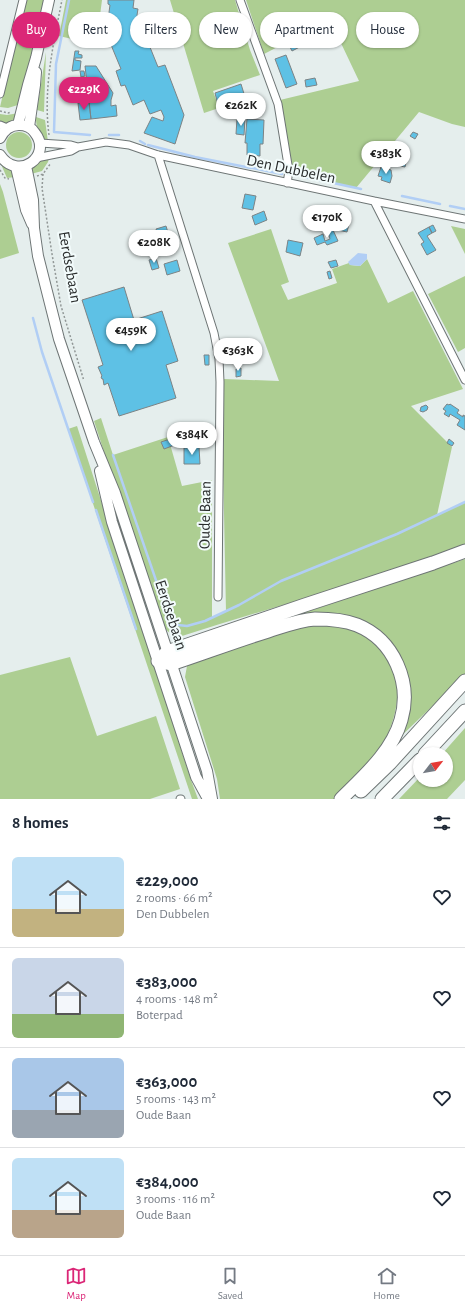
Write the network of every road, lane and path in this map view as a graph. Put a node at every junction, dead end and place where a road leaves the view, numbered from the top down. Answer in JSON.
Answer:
{"nodes":[{"id":1,"x":23,"y":0,"type":"edge"},
{"id":2,"x":49,"y":0,"type":"edge"},
{"id":3,"x":62,"y":0,"type":"edge"},
{"id":4,"x":240,"y":0,"type":"edge"},
{"id":5,"x":36,"y":58,"type":"junction"},
{"id":6,"x":0,"y":94,"type":"edge"},
{"id":7,"x":18,"y":125,"type":"junction"},
{"id":8,"x":4,"y":126,"type":"edge"},
{"id":9,"x":29,"y":127,"type":"junction"},
{"id":10,"x":0,"y":138,"type":"edge"},
{"id":11,"x":49,"y":138,"type":"dead end"},
{"id":12,"x":40,"y":143,"type":"junction"},
{"id":13,"x":78,"y":147,"type":"junction"},
{"id":14,"x":0,"y":155,"type":"edge"},
{"id":15,"x":158,"y":155,"type":"junction"},
{"id":16,"x":36,"y":158,"type":"junction"},
{"id":17,"x":21,"y":166,"type":"junction"},
{"id":18,"x":43,"y":174,"type":"dead end"},
{"id":19,"x":287,"y":183,"type":"junction"},
{"id":20,"x":374,"y":201,"type":"junction"},
{"id":21,"x":465,"y":219,"type":"edge"},
{"id":22,"x":465,"y":380,"type":"edge"},
{"id":23,"x":85,"y":384,"type":"dead end"},
{"id":24,"x":465,"y":551,"type":"edge"},
{"id":25,"x":218,"y":597,"type":"dead end"},
{"id":26,"x":166,"y":659,"type":"junction"},
{"id":27,"x":465,"y":681,"type":"edge"},
{"id":28,"x":465,"y":710,"type":"edge"},
{"id":29,"x":431,"y":747,"type":"edge"},
{"id":30,"x":413,"y":767,"type":"edge"},
{"id":31,"x":208,"y":799,"type":"edge"},
{"id":32,"x":212,"y":799,"type":"edge"},
{"id":33,"x":341,"y":799,"type":"edge"},
{"id":34,"x":352,"y":799,"type":"edge"},
{"id":35,"x":382,"y":799,"type":"edge"}],
"edges":[{"from":1,"to":6,"type":"street"},
{"from":2,"to":5,"type":"main road"},
{"from":3,"to":11,"type":"path"},
{"from":4,"to":19,"type":"street"},
{"from":5,"to":7,"type":"main road"},
{"from":5,"to":9,"type":"main road"},
{"from":7,"to":8,"type":"main road"},
{"from":7,"to":9,"type":"main road"},
{"from":8,"to":10,"type":"main road"},
{"from":9,"to":12,"type":"main road"},
{"from":12,"to":13,"type":"street","name":"Den Dubbelen"},
{"from":12,"to":16,"type":"main road"},
{"from":13,"to":15,"type":"street","name":"Den Dubbelen"},
{"from":13,"to":16,"type":"street","name":"Den Dubbelen"},
{"from":14,"to":17,"type":"main road"},
{"from":15,"to":19,"type":"street","name":"Den Dubbelen"},
{"from":15,"to":25,"type":"street","name":"Oude Baan"},
{"from":16,"to":17,"type":"main road"},
{"from":17,"to":26,"type":"main road","name":"Eerdsebaan"},
{"from":18,"to":23,"type":"path","name":"Eerdsebaan"},
{"from":19,"to":20,"type":"street","name":"Den Dubbelen"},
{"from":20,"to":21,"type":"street","name":"Den Dubbelen"},
{"from":20,"to":22,"type":"street"},
{"from":24,"to":26,"type":"highway"},
{"from":26,"to":31,"type":"main road","name":"Eerdsebaan"},
{"from":26,"to":32,"type":"main road","name":"Eerdsebaan"},
{"from":26,"to":33,"type":"highway"},
{"from":27,"to":34,"type":"highway"},
{"from":28,"to":29,"type":"highway"},
{"from":30,"to":35,"type":"highway"}]}
